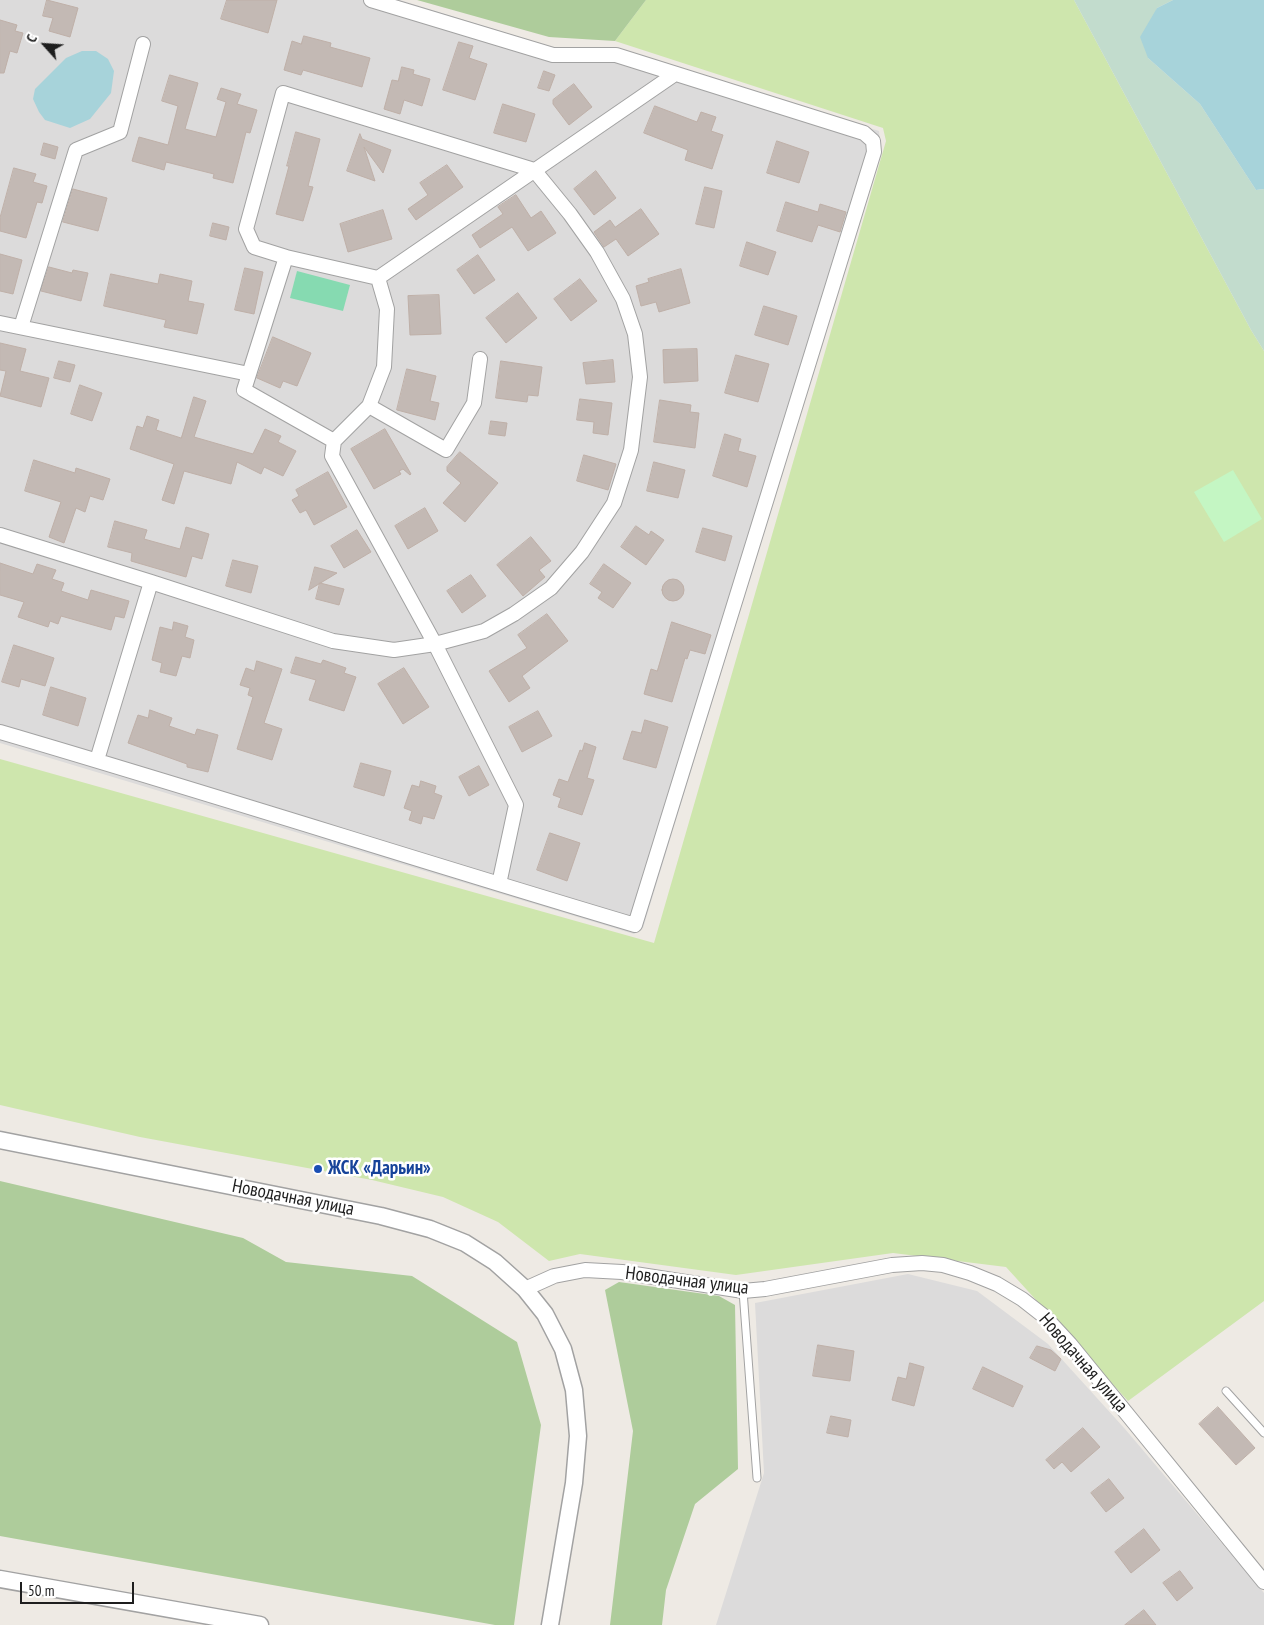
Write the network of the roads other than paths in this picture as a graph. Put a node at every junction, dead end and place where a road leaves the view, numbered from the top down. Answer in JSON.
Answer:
{"nodes":[{"id":1,"x":371,"y":0,"type":"edge"},
{"id":2,"x":143,"y":44,"type":"dead end"},
{"id":3,"x":675,"y":74,"type":"junction"},
{"id":4,"x":534,"y":170,"type":"junction"},
{"id":5,"x":286,"y":257,"type":"junction"},
{"id":6,"x":378,"y":278,"type":"junction"},
{"id":7,"x":0,"y":323,"type":"edge"},
{"id":8,"x":21,"y":327,"type":"junction"},
{"id":9,"x":480,"y":359,"type":"dead end"},
{"id":10,"x":249,"y":374,"type":"junction"},
{"id":11,"x":369,"y":406,"type":"junction"},
{"id":12,"x":334,"y":441,"type":"junction"},
{"id":13,"x":0,"y":536,"type":"edge"},
{"id":14,"x":151,"y":582,"type":"junction"},
{"id":15,"x":435,"y":644,"type":"junction"},
{"id":16,"x":0,"y":732,"type":"edge"},
{"id":17,"x":97,"y":760,"type":"junction"},
{"id":18,"x":499,"y":884,"type":"junction"},
{"id":19,"x":0,"y":1140,"type":"edge"},
{"id":20,"x":525,"y":1289,"type":"junction"},
{"id":21,"x":743,"y":1291,"type":"junction"},
{"id":22,"x":1226,"y":1391,"type":"dead end"},
{"id":23,"x":1264,"y":1433,"type":"edge"},
{"id":24,"x":757,"y":1478,"type":"dead end"},
{"id":25,"x":0,"y":1579,"type":"edge"},
{"id":26,"x":1264,"y":1582,"type":"edge"},
{"id":27,"x":260,"y":1625,"type":"edge"},
{"id":28,"x":550,"y":1625,"type":"edge"}],
"edges":[{"from":1,"to":3,"type":"street"},
{"from":2,"to":8,"type":"street"},
{"from":3,"to":4,"type":"street"},
{"from":3,"to":18,"type":"street"},
{"from":4,"to":5,"type":"street"},
{"from":4,"to":6,"type":"street"},
{"from":4,"to":15,"type":"street"},
{"from":5,"to":6,"type":"street"},
{"from":5,"to":10,"type":"street"},
{"from":6,"to":11,"type":"street"},
{"from":7,"to":8,"type":"street"},
{"from":8,"to":10,"type":"street"},
{"from":9,"to":11,"type":"street"},
{"from":10,"to":12,"type":"street"},
{"from":11,"to":12,"type":"street"},
{"from":12,"to":15,"type":"street"},
{"from":13,"to":14,"type":"street"},
{"from":14,"to":15,"type":"street"},
{"from":14,"to":17,"type":"street"},
{"from":15,"to":18,"type":"street"},
{"from":16,"to":17,"type":"street"},
{"from":17,"to":18,"type":"street"},
{"from":19,"to":20,"type":"street","name":"Новодачная улица"},
{"from":20,"to":21,"type":"street","name":"Новодачная улица"},
{"from":20,"to":28,"type":"street"},
{"from":21,"to":24,"type":"lane"},
{"from":21,"to":26,"type":"street","name":"Новодачная улица"},
{"from":22,"to":23,"type":"lane"},
{"from":25,"to":27,"type":"street"}]}
